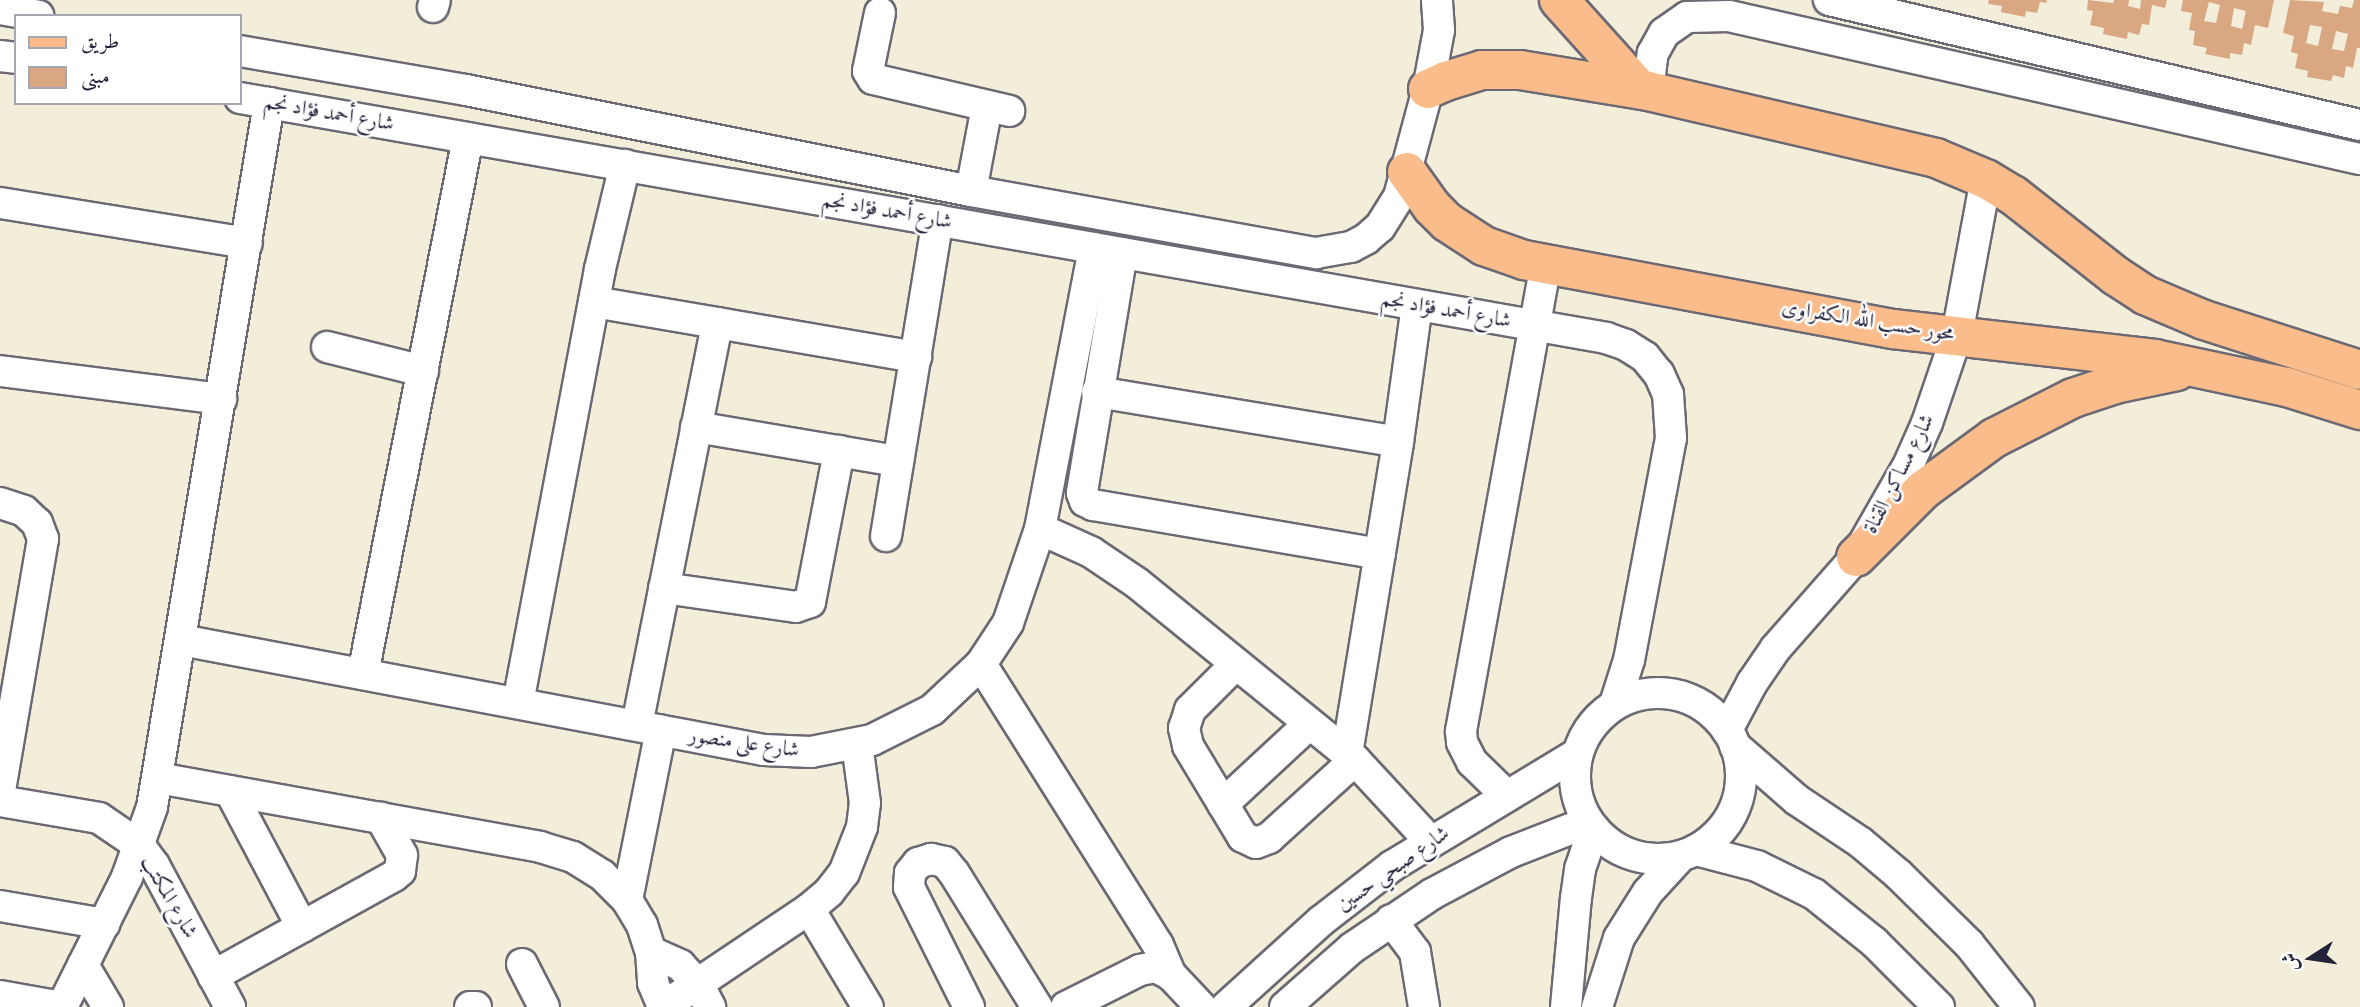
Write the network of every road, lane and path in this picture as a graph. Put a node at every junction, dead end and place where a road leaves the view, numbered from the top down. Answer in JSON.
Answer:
{"nodes":[{"id":1,"x":1437,"y":0,"type":"edge"},
{"id":2,"x":1559,"y":0,"type":"edge"},
{"id":3,"x":1829,"y":0,"type":"edge"},
{"id":4,"x":1880,"y":5,"type":"edge"},
{"id":5,"x":0,"y":9,"type":"edge"},
{"id":6,"x":880,"y":13,"type":"dead end"},
{"id":7,"x":27,"y":14,"type":"edge"},
{"id":8,"x":242,"y":51,"type":"edge"},
{"id":9,"x":1428,"y":89,"type":"junction"},
{"id":10,"x":1644,"y":90,"type":"junction"},
{"id":11,"x":254,"y":100,"type":"edge"},
{"id":12,"x":2360,"y":125,"type":"edge"},
{"id":13,"x":468,"y":138,"type":"junction"},
{"id":14,"x":2360,"y":159,"type":"edge"},
{"id":15,"x":625,"y":165,"type":"junction"},
{"id":16,"x":1407,"y":172,"type":"junction"},
{"id":17,"x":1986,"y":179,"type":"junction"},
{"id":18,"x":971,"y":191,"type":"junction"},
{"id":19,"x":0,"y":203,"type":"edge"},
{"id":20,"x":938,"y":220,"type":"junction"},
{"id":21,"x":247,"y":243,"type":"junction"},
{"id":22,"x":1108,"y":250,"type":"junction"},
{"id":23,"x":1546,"y":264,"type":"junction"},
{"id":24,"x":594,"y":302,"type":"junction"},
{"id":25,"x":1417,"y":305,"type":"junction"},
{"id":26,"x":717,"y":323,"type":"junction"},
{"id":27,"x":1535,"y":326,"type":"junction"},
{"id":28,"x":1957,"y":335,"type":"junction"},
{"id":29,"x":327,"y":347,"type":"dead end"},
{"id":30,"x":916,"y":357,"type":"junction"},
{"id":31,"x":2201,"y":367,"type":"junction"},
{"id":32,"x":2360,"y":370,"type":"edge"},
{"id":33,"x":0,"y":371,"type":"edge"},
{"id":34,"x":423,"y":371,"type":"junction"},
{"id":35,"x":1097,"y":392,"type":"junction"},
{"id":36,"x":221,"y":399,"type":"junction"},
{"id":37,"x":2360,"y":410,"type":"edge"},
{"id":38,"x":696,"y":427,"type":"junction"},
{"id":39,"x":1398,"y":442,"type":"junction"},
{"id":40,"x":839,"y":451,"type":"junction"},
{"id":41,"x":898,"y":461,"type":"junction"},
{"id":42,"x":0,"y":503,"type":"edge"},
{"id":43,"x":1040,"y":529,"type":"junction"},
{"id":44,"x":886,"y":536,"type":"dead end"},
{"id":45,"x":1380,"y":554,"type":"junction"},
{"id":46,"x":1856,"y":557,"type":"junction"},
{"id":47,"x":664,"y":587,"type":"junction"},
{"id":48,"x":181,"y":640,"type":"junction"},
{"id":49,"x":12,"y":660,"type":"edge"},
{"id":50,"x":981,"y":664,"type":"junction"},
{"id":51,"x":1236,"y":664,"type":"junction"},
{"id":52,"x":363,"y":674,"type":"junction"},
{"id":53,"x":518,"y":703,"type":"junction"},
{"id":54,"x":1615,"y":704,"type":"junction"},
{"id":55,"x":1310,"y":724,"type":"junction"},
{"id":56,"x":649,"y":728,"type":"junction"},
{"id":57,"x":1731,"y":738,"type":"junction"},
{"id":58,"x":857,"y":744,"type":"junction"},
{"id":59,"x":1577,"y":754,"type":"junction"},
{"id":60,"x":1351,"y":757,"type":"junction"},
{"id":61,"x":158,"y":778,"type":"junction"},
{"id":62,"x":0,"y":791,"type":"edge"},
{"id":63,"x":230,"y":791,"type":"junction"},
{"id":64,"x":1507,"y":796,"type":"junction"},
{"id":65,"x":0,"y":801,"type":"edge"},
{"id":66,"x":1223,"y":804,"type":"junction"},
{"id":67,"x":381,"y":818,"type":"junction"},
{"id":68,"x":1591,"y":825,"type":"junction"},
{"id":69,"x":1430,"y":841,"type":"junction"},
{"id":70,"x":139,"y":846,"type":"junction"},
{"id":71,"x":1688,"y":853,"type":"junction"},
{"id":72,"x":627,"y":900,"type":"junction"},
{"id":73,"x":0,"y":906,"type":"edge"},
{"id":74,"x":809,"y":909,"type":"junction"},
{"id":75,"x":1391,"y":920,"type":"junction"},
{"id":76,"x":104,"y":924,"type":"junction"},
{"id":77,"x":302,"y":927,"type":"junction"},
{"id":78,"x":651,"y":952,"type":"junction"},
{"id":79,"x":522,"y":964,"type":"dead end"},
{"id":80,"x":83,"y":965,"type":"junction"},
{"id":81,"x":1171,"y":975,"type":"junction"},
{"id":82,"x":213,"y":976,"type":"junction"},
{"id":83,"x":704,"y":995,"type":"edge"},
{"id":84,"x":0,"y":996,"type":"edge"},
{"id":85,"x":62,"y":1007,"type":"edge"},
{"id":86,"x":108,"y":1007,"type":"edge"},
{"id":87,"x":230,"y":1007,"type":"edge"},
{"id":88,"x":470,"y":1007,"type":"edge"},
{"id":89,"x":476,"y":1007,"type":"edge"},
{"id":90,"x":544,"y":1007,"type":"edge"},
{"id":91,"x":663,"y":1007,"type":"edge"},
{"id":92,"x":868,"y":1007,"type":"edge"},
{"id":93,"x":969,"y":1007,"type":"edge"},
{"id":94,"x":1037,"y":1007,"type":"edge"},
{"id":95,"x":1066,"y":1007,"type":"edge"},
{"id":96,"x":1201,"y":1007,"type":"edge"},
{"id":97,"x":1226,"y":1007,"type":"edge"},
{"id":98,"x":1285,"y":1007,"type":"edge"},
{"id":99,"x":1424,"y":1007,"type":"edge"},
{"id":100,"x":1566,"y":1007,"type":"edge"},
{"id":101,"x":1597,"y":1007,"type":"edge"},
{"id":102,"x":1939,"y":1007,"type":"edge"},
{"id":103,"x":2020,"y":1007,"type":"edge"}],
"edges":[{"from":1,"to":9,"type":"street","name":"شارع أحمد فؤاد نجم"},
{"from":2,"to":10,"type":"main road"},
{"from":3,"to":4,"type":"street"},
{"from":4,"to":12,"type":"street"},
{"from":5,"to":7,"type":"street"},
{"from":6,"to":18,"type":"street"},
{"from":8,"to":18,"type":"street","name":"شارع أحمد فؤاد نجم"},
{"from":9,"to":10,"type":"main road"},
{"from":9,"to":16,"type":"street","name":"شارع أحمد فؤاد نجم"},
{"from":10,"to":14,"type":"street"},
{"from":10,"to":17,"type":"main road"},
{"from":11,"to":13,"type":"street","name":"شارع أحمد فؤاد نجم"},
{"from":11,"to":21,"type":"street"},
{"from":13,"to":15,"type":"street","name":"شارع أحمد فؤاد نجم"},
{"from":13,"to":34,"type":"street"},
{"from":15,"to":20,"type":"street","name":"شارع أحمد فؤاد نجم"},
{"from":15,"to":24,"type":"street"},
{"from":16,"to":18,"type":"street","name":"شارع أحمد فؤاد نجم"},
{"from":16,"to":23,"type":"main road","name":"محور حسب الله الكفراوى"},
{"from":17,"to":28,"type":"street","name":"شارع مساكن القناة"},
{"from":17,"to":32,"type":"main road"},
{"from":19,"to":21,"type":"street"},
{"from":20,"to":22,"type":"street","name":"شارع أحمد فؤاد نجم"},
{"from":20,"to":30,"type":"street"},
{"from":21,"to":36,"type":"street"},
{"from":22,"to":25,"type":"street","name":"شارع أحمد فؤاد نجم"},
{"from":22,"to":35,"type":"street"},
{"from":22,"to":43,"type":"street","name":"شارع على منصور"},
{"from":23,"to":27,"type":"street"},
{"from":23,"to":28,"type":"main road","name":"محور حسب الله الكفراوى"},
{"from":24,"to":26,"type":"street"},
{"from":24,"to":53,"type":"street"},
{"from":25,"to":27,"type":"street","name":"شارع أحمد فؤاد نجم"},
{"from":25,"to":39,"type":"street"},
{"from":26,"to":30,"type":"street"},
{"from":26,"to":38,"type":"street"},
{"from":27,"to":54,"type":"street"},
{"from":27,"to":64,"type":"street"},
{"from":28,"to":31,"type":"main road","name":"محور حسب الله الكفراوى"},
{"from":28,"to":46,"type":"street","name":"شارع مساكن القناة"},
{"from":29,"to":34,"type":"street"},
{"from":30,"to":41,"type":"street"},
{"from":31,"to":37,"type":"main road","name":"محور حسب الله الكفراوى"},
{"from":31,"to":46,"type":"main road"},
{"from":33,"to":36,"type":"street"},
{"from":34,"to":52,"type":"street"},
{"from":35,"to":39,"type":"street"},
{"from":35,"to":45,"type":"street"},
{"from":36,"to":48,"type":"street"},
{"from":38,"to":40,"type":"street"},
{"from":38,"to":47,"type":"street"},
{"from":39,"to":45,"type":"street"},
{"from":40,"to":41,"type":"street"},
{"from":40,"to":47,"type":"street"},
{"from":41,"to":44,"type":"street"},
{"from":42,"to":49,"type":"street"},
{"from":43,"to":50,"type":"street","name":"شارع على منصور"},
{"from":43,"to":51,"type":"street"},
{"from":45,"to":60,"type":"street"},
{"from":46,"to":57,"type":"street","name":"شارع مساكن القناة"},
{"from":47,"to":56,"type":"street"},
{"from":48,"to":52,"type":"street","name":"شارع على منصور"},
{"from":48,"to":61,"type":"street"},
{"from":49,"to":62,"type":"street"},
{"from":50,"to":58,"type":"street","name":"شارع على منصور"},
{"from":50,"to":81,"type":"street"},
{"from":51,"to":55,"type":"street"},
{"from":51,"to":66,"type":"street"},
{"from":52,"to":53,"type":"street","name":"شارع على منصور"},
{"from":53,"to":56,"type":"street","name":"شارع على منصور"},
{"from":54,"to":57,"type":"street"},
{"from":54,"to":59,"type":"street"},
{"from":55,"to":60,"type":"street"},
{"from":55,"to":66,"type":"street"},
{"from":56,"to":58,"type":"street","name":"شارع على منصور"},
{"from":56,"to":72,"type":"street"},
{"from":57,"to":71,"type":"street"},
{"from":57,"to":103,"type":"street"},
{"from":58,"to":74,"type":"street"},
{"from":59,"to":64,"type":"street","name":"شارع صبحي حسين"},
{"from":59,"to":68,"type":"street"},
{"from":60,"to":66,"type":"street"},
{"from":60,"to":69,"type":"street"},
{"from":61,"to":63,"type":"street"},
{"from":61,"to":70,"type":"street"},
{"from":63,"to":67,"type":"street"},
{"from":63,"to":77,"type":"street"},
{"from":64,"to":69,"type":"street","name":"شارع صبحي حسين"},
{"from":65,"to":70,"type":"street","name":"شارع المكتب"},
{"from":67,"to":72,"type":"street"},
{"from":67,"to":77,"type":"street"},
{"from":68,"to":71,"type":"street"},
{"from":68,"to":75,"type":"street","name":"شارع صبحي حسين"},
{"from":68,"to":100,"type":"street"},
{"from":69,"to":97,"type":"street","name":"شارع صبحي حسين"},
{"from":70,"to":76,"type":"street"},
{"from":70,"to":82,"type":"street","name":"شارع المكتب"},
{"from":71,"to":101,"type":"street"},
{"from":71,"to":102,"type":"street"},
{"from":72,"to":78,"type":"street"},
{"from":73,"to":76,"type":"street"},
{"from":74,"to":83,"type":"street"},
{"from":74,"to":92,"type":"street"},
{"from":75,"to":98,"type":"street","name":"شارع صبحي حسين"},
{"from":75,"to":99,"type":"street"},
{"from":76,"to":80,"type":"street"},
{"from":77,"to":82,"type":"street"},
{"from":78,"to":83,"type":"street"},
{"from":78,"to":91,"type":"street"},
{"from":79,"to":90,"type":"street"},
{"from":80,"to":85,"type":"street"},
{"from":80,"to":86,"type":"street"},
{"from":81,"to":95,"type":"street"},
{"from":81,"to":96,"type":"street"},
{"from":82,"to":87,"type":"street","name":"شارع المكتب"},
{"from":83,"to":91,"type":"street"},
{"from":84,"to":85,"type":"street"},
{"from":88,"to":89,"type":"street"},
{"from":93,"to":94,"type":"street"}]}
